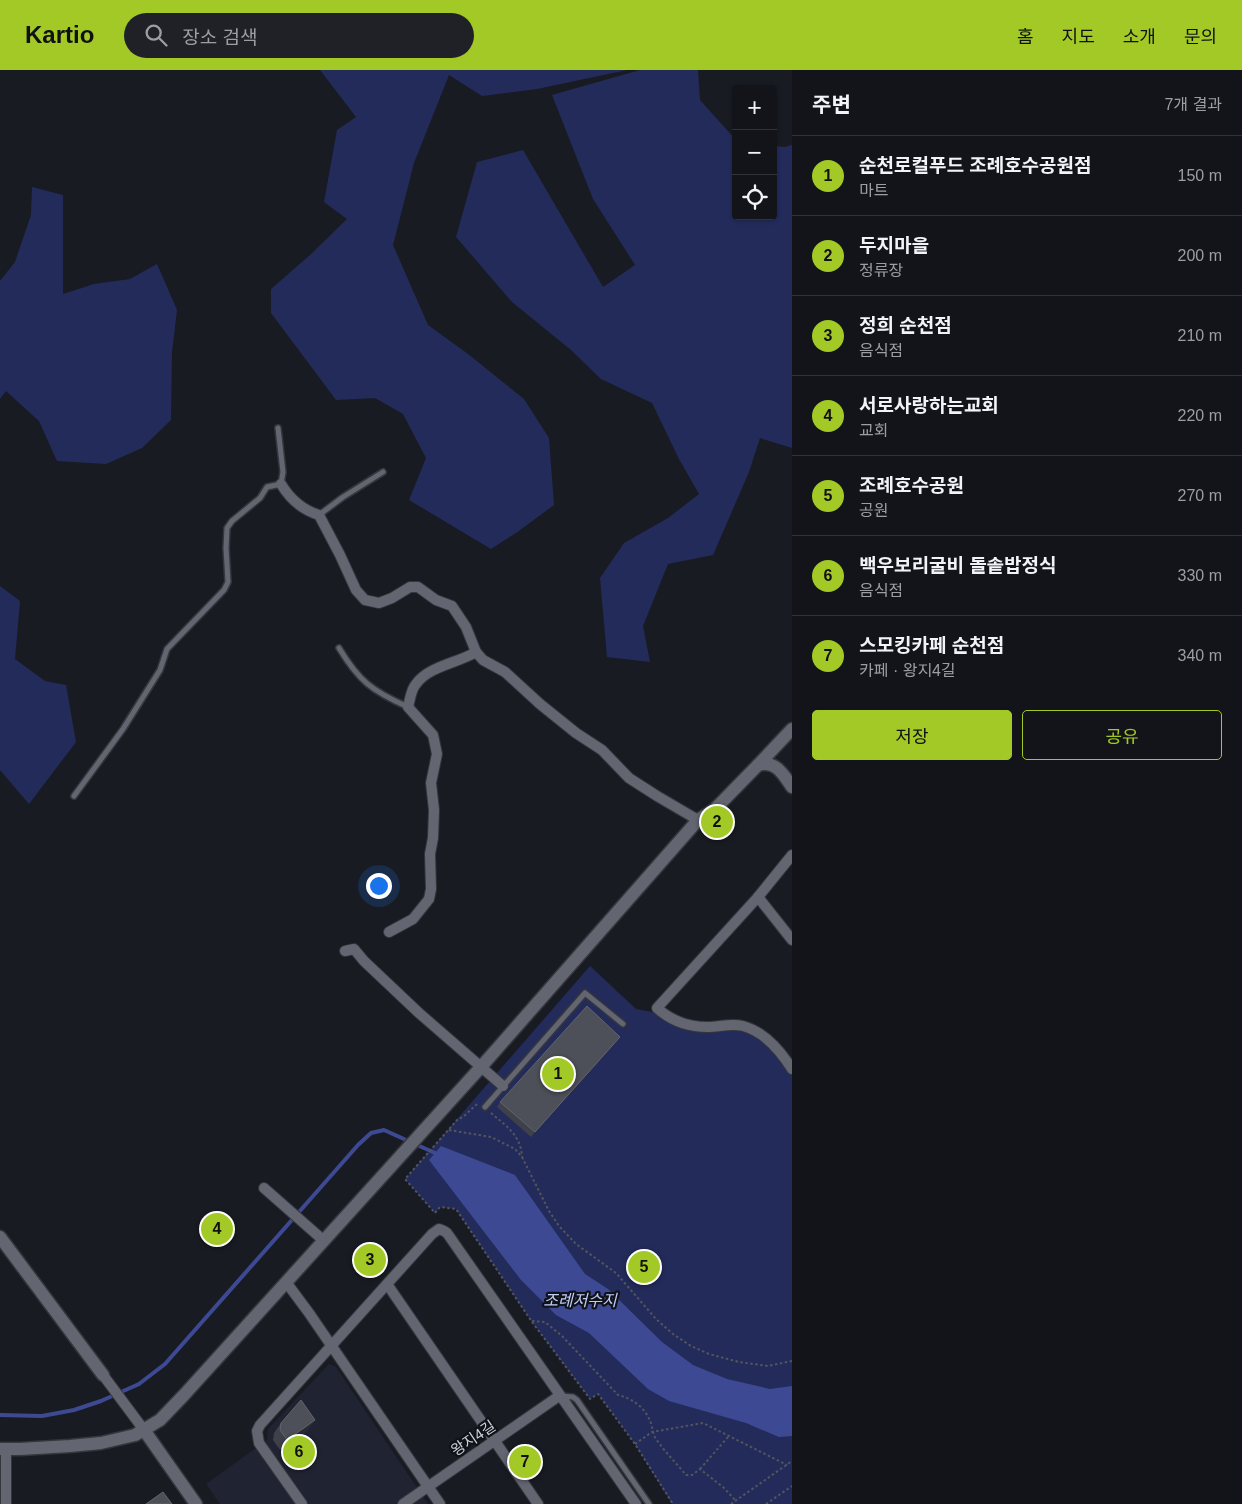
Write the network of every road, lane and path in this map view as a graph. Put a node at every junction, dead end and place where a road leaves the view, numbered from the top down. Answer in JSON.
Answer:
{"nodes":[{"id":1,"x":278,"y":428,"type":"dead end"},
{"id":2,"x":383,"y":472,"type":"dead end"},
{"id":3,"x":281,"y":484,"type":"junction"},
{"id":4,"x":319,"y":516,"type":"junction"},
{"id":5,"x":339,"y":648,"type":"dead end"},
{"id":6,"x":476,"y":652,"type":"junction"},
{"id":7,"x":408,"y":707,"type":"junction"},
{"id":8,"x":792,"y":729,"type":"edge"},
{"id":9,"x":758,"y":765,"type":"junction"},
{"id":10,"x":792,"y":787,"type":"edge"},
{"id":11,"x":74,"y":796,"type":"dead end"},
{"id":12,"x":698,"y":820,"type":"junction"},
{"id":13,"x":792,"y":855,"type":"edge"},
{"id":14,"x":758,"y":897,"type":"junction"},
{"id":15,"x":390,"y":932,"type":"dead end"},
{"id":16,"x":792,"y":940,"type":"edge"},
{"id":17,"x":345,"y":951,"type":"dead end"},
{"id":18,"x":623,"y":1024,"type":"dead end"},
{"id":19,"x":481,"y":1067,"type":"junction"},
{"id":20,"x":792,"y":1069,"type":"edge"},
{"id":21,"x":502,"y":1086,"type":"junction"},
{"id":22,"x":485,"y":1107,"type":"junction"},
{"id":23,"x":449,"y":1130,"type":"junction"},
{"id":24,"x":522,"y":1157,"type":"junction"},
{"id":25,"x":264,"y":1188,"type":"dead end"},
{"id":26,"x":0,"y":1237,"type":"edge"},
{"id":27,"x":323,"y":1240,"type":"junction"},
{"id":28,"x":286,"y":1282,"type":"junction"},
{"id":29,"x":387,"y":1284,"type":"junction"},
{"id":30,"x":532,"y":1322,"type":"junction"},
{"id":31,"x":331,"y":1346,"type":"junction"},
{"id":32,"x":792,"y":1361,"type":"edge"},
{"id":33,"x":103,"y":1375,"type":"joint"},
{"id":34,"x":559,"y":1396,"type":"junction"},
{"id":35,"x":144,"y":1430,"type":"junction"},
{"id":36,"x":652,"y":1432,"type":"junction"},
{"id":37,"x":728,"y":1436,"type":"junction"},
{"id":38,"x":495,"y":1441,"type":"junction"},
{"id":39,"x":634,"y":1444,"type":"junction"},
{"id":40,"x":3,"y":1449,"type":"edge"},
{"id":41,"x":792,"y":1461,"type":"edge"},
{"id":42,"x":787,"y":1465,"type":"junction"},
{"id":43,"x":700,"y":1469,"type":"junction"},
{"id":44,"x":792,"y":1486,"type":"edge"},
{"id":45,"x":428,"y":1487,"type":"junction"},
{"id":46,"x":736,"y":1501,"type":"junction"},
{"id":47,"x":6,"y":1504,"type":"edge"},
{"id":48,"x":196,"y":1504,"type":"edge"},
{"id":49,"x":302,"y":1504,"type":"edge"},
{"id":50,"x":402,"y":1504,"type":"edge"},
{"id":51,"x":440,"y":1504,"type":"edge"},
{"id":52,"x":538,"y":1504,"type":"edge"},
{"id":53,"x":636,"y":1504,"type":"edge"},
{"id":54,"x":649,"y":1504,"type":"edge"},
{"id":55,"x":673,"y":1504,"type":"edge"},
{"id":56,"x":731,"y":1504,"type":"edge"},
{"id":57,"x":766,"y":1504,"type":"edge"}],
"edges":[{"from":1,"to":3,"type":"lane"},
{"from":2,"to":4,"type":"lane"},
{"from":3,"to":4,"type":"street"},
{"from":3,"to":11,"type":"lane"},
{"from":4,"to":6,"type":"street"},
{"from":5,"to":7,"type":"lane"},
{"from":6,"to":7,"type":"street"},
{"from":6,"to":12,"type":"street"},
{"from":7,"to":15,"type":"street"},
{"from":8,"to":9,"type":"street"},
{"from":9,"to":10,"type":"street"},
{"from":9,"to":12,"type":"street"},
{"from":12,"to":19,"type":"street"},
{"from":13,"to":14,"type":"street"},
{"from":14,"to":16,"type":"street"},
{"from":14,"to":20,"type":"street"},
{"from":17,"to":19,"type":"street"},
{"from":18,"to":21,"type":"lane"},
{"from":19,"to":21,"type":"street"},
{"from":19,"to":27,"type":"street"},
{"from":21,"to":22,"type":"lane"},
{"from":22,"to":23,"type":"path"},
{"from":22,"to":24,"type":"path"},
{"from":23,"to":24,"type":"path"},
{"from":23,"to":30,"type":"path"},
{"from":24,"to":32,"type":"path"},
{"from":25,"to":27,"type":"street"},
{"from":26,"to":33,"type":"street"},
{"from":27,"to":28,"type":"street"},
{"from":28,"to":31,"type":"street"},
{"from":28,"to":35,"type":"street"},
{"from":29,"to":31,"type":"street"},
{"from":29,"to":34,"type":"street"},
{"from":29,"to":38,"type":"street"},
{"from":30,"to":36,"type":"path"},
{"from":30,"to":39,"type":"path"},
{"from":31,"to":45,"type":"street"},
{"from":31,"to":49,"type":"street"},
{"from":33,"to":35,"type":"street"},
{"from":34,"to":38,"type":"street","name":"왕지4길"},
{"from":34,"to":53,"type":"street"},
{"from":34,"to":54,"type":"lane"},
{"from":35,"to":40,"type":"street"},
{"from":35,"to":48,"type":"street"},
{"from":36,"to":37,"type":"path"},
{"from":36,"to":39,"type":"path"},
{"from":36,"to":43,"type":"path"},
{"from":37,"to":42,"type":"path"},
{"from":37,"to":43,"type":"path"},
{"from":38,"to":45,"type":"street","name":"왕지4길"},
{"from":38,"to":52,"type":"street"},
{"from":39,"to":55,"type":"path"},
{"from":40,"to":47,"type":"street"},
{"from":41,"to":42,"type":"path"},
{"from":42,"to":46,"type":"path"},
{"from":43,"to":46,"type":"path"},
{"from":44,"to":57,"type":"path"},
{"from":45,"to":50,"type":"street","name":"왕지4길"},
{"from":45,"to":51,"type":"street"},
{"from":46,"to":56,"type":"path"}]}
